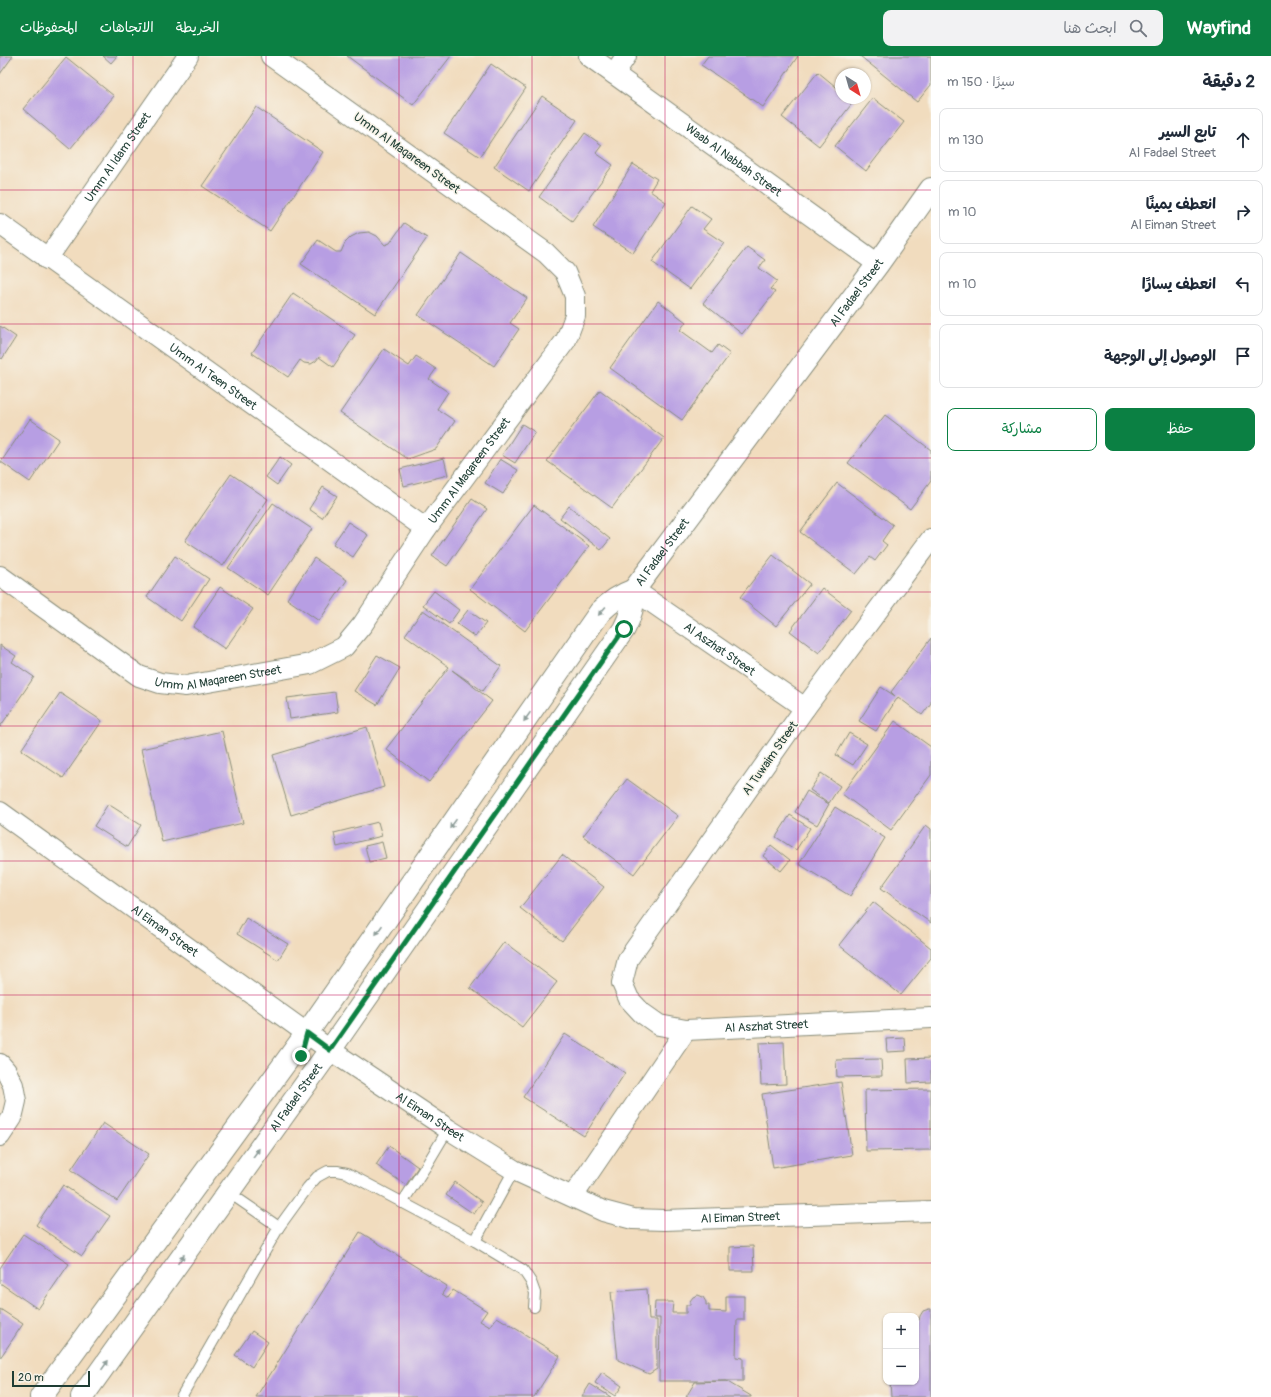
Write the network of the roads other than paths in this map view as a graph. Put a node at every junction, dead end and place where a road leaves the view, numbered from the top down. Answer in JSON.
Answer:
{"nodes":[{"id":1,"x":188,"y":56,"type":"edge"},
{"id":2,"x":271,"y":56,"type":"edge"},
{"id":3,"x":589,"y":56,"type":"edge"},
{"id":4,"x":626,"y":56,"type":"edge"},
{"id":5,"x":614,"y":74,"type":"junction"},
{"id":6,"x":931,"y":189,"type":"edge"},
{"id":7,"x":0,"y":224,"type":"edge"},
{"id":8,"x":47,"y":259,"type":"junction"},
{"id":9,"x":878,"y":264,"type":"junction"},
{"id":10,"x":426,"y":529,"type":"junction"},
{"id":11,"x":928,"y":550,"type":"edge"},
{"id":12,"x":0,"y":576,"type":"edge"},
{"id":13,"x":634,"y":590,"type":"junction"},
{"id":14,"x":805,"y":708,"type":"junction"},
{"id":15,"x":0,"y":812,"type":"edge"},
{"id":16,"x":414,"y":880,"type":"junction"},
{"id":17,"x":622,"y":983,"type":"joint"},
{"id":18,"x":931,"y":1018,"type":"edge"},
{"id":19,"x":686,"y":1030,"type":"junction"},
{"id":20,"x":307,"y":1033,"type":"junction"},
{"id":21,"x":330,"y":1050,"type":"junction"},
{"id":22,"x":0,"y":1064,"type":"edge"},
{"id":23,"x":448,"y":1129,"type":"junction"},
{"id":24,"x":0,"y":1136,"type":"edge"},
{"id":25,"x":514,"y":1170,"type":"junction"},
{"id":26,"x":228,"y":1192,"type":"junction"},
{"id":27,"x":572,"y":1196,"type":"junction"},
{"id":28,"x":402,"y":1203,"type":"junction"},
{"id":29,"x":931,"y":1211,"type":"edge"},
{"id":30,"x":279,"y":1227,"type":"junction"},
{"id":31,"x":475,"y":1241,"type":"junction"},
{"id":32,"x":534,"y":1307,"type":"dead end"},
{"id":33,"x":78,"y":1346,"type":"junction"},
{"id":34,"x":41,"y":1397,"type":"edge"},
{"id":35,"x":58,"y":1397,"type":"edge"},
{"id":36,"x":82,"y":1397,"type":"edge"},
{"id":37,"x":181,"y":1397,"type":"edge"}],
"edges":[{"from":1,"to":8,"type":"street","name":"Umm Al Idam Street"},
{"from":2,"to":10,"type":"street","name":"Umm Al Maqareen Street"},
{"from":3,"to":5,"type":"street","name":"Waab Al Nabbah Street"},
{"from":4,"to":5,"type":"street"},
{"from":5,"to":9,"type":"street","name":"Waab Al Nabbah Street"},
{"from":6,"to":9,"type":"street","name":"Al Fadael Street"},
{"from":7,"to":8,"type":"street","name":"Umm Al Teen Street"},
{"from":8,"to":10,"type":"street","name":"Umm Al Teen Street"},
{"from":9,"to":13,"type":"street","name":"Al Fadael Street"},
{"from":10,"to":12,"type":"street","name":"Umm Al Maqareen Street"},
{"from":11,"to":14,"type":"street","name":"Al Tuwaim Street"},
{"from":13,"to":14,"type":"street","name":"Al Aszhat Street"},
{"from":13,"to":16,"type":"street","one_way":true},
{"from":13,"to":21,"type":"street","name":"Al Fadael Street"},
{"from":14,"to":17,"type":"street","name":"Al Tuwaim Street"},
{"from":15,"to":20,"type":"street","name":"Al Eiman Street"},
{"from":16,"to":20,"type":"street","one_way":true},
{"from":16,"to":21,"type":"street"},
{"from":17,"to":19,"type":"street","name":"Al Aszhat Street"},
{"from":18,"to":19,"type":"street","name":"Al Aszhat Street"},
{"from":19,"to":27,"type":"street"},
{"from":20,"to":21,"type":"street","name":"Al Eiman Street"},
{"from":20,"to":26,"type":"street"},
{"from":20,"to":33,"type":"street"},
{"from":21,"to":23,"type":"street","name":"Al Eiman Street"},
{"from":26,"to":21,"type":"street","name":"Al Fadael Street","one_way":true},
{"from":22,"to":24,"type":"street"},
{"from":23,"to":25,"type":"street","name":"Al Eiman Street"},
{"from":23,"to":28,"type":"lane"},
{"from":25,"to":27,"type":"street","name":"Al Eiman Street"},
{"from":25,"to":31,"type":"lane"},
{"from":26,"to":30,"type":"lane"},
{"from":36,"to":26,"type":"street","name":"Al Fadael Street","one_way":true},
{"from":27,"to":29,"type":"street","name":"Al Eiman Street"},
{"from":28,"to":30,"type":"lane"},
{"from":28,"to":31,"type":"lane"},
{"from":30,"to":37,"type":"lane"},
{"from":31,"to":32,"type":"lane"},
{"from":33,"to":34,"type":"street"},
{"from":33,"to":35,"type":"street"}]}
